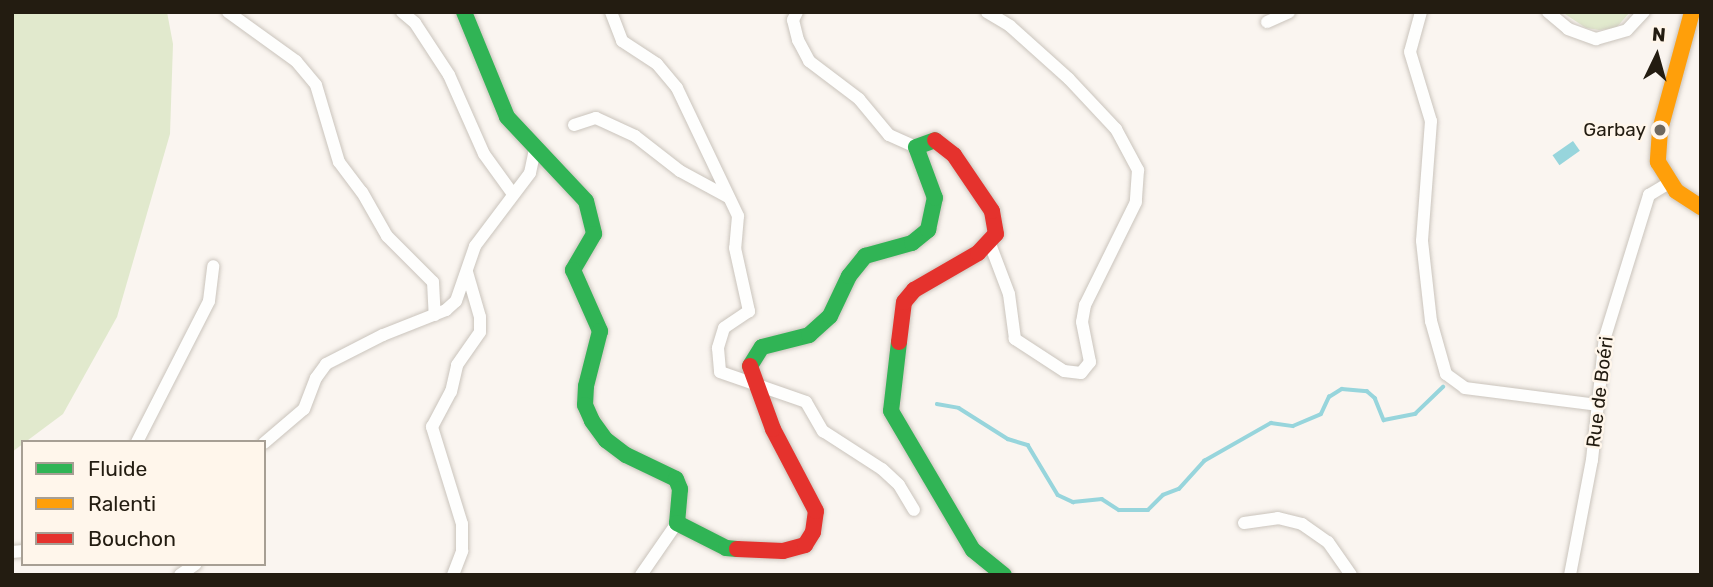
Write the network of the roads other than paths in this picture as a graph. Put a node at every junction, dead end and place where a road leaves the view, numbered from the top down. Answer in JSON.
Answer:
{"nodes":[{"id":1,"x":228,"y":12,"type":"edge"},
{"id":2,"x":402,"y":12,"type":"edge"},
{"id":3,"x":464,"y":12,"type":"edge"},
{"id":4,"x":611,"y":12,"type":"edge"},
{"id":5,"x":797,"y":12,"type":"edge"},
{"id":6,"x":987,"y":12,"type":"edge"},
{"id":7,"x":1289,"y":12,"type":"edge"},
{"id":8,"x":1421,"y":12,"type":"edge"},
{"id":9,"x":1548,"y":12,"type":"edge"},
{"id":10,"x":1644,"y":12,"type":"edge"},
{"id":11,"x":1692,"y":12,"type":"edge"},
{"id":12,"x":1267,"y":22,"type":"dead end"},
{"id":13,"x":574,"y":125,"type":"dead end"},
{"id":14,"x":916,"y":147,"type":"junction"},
{"id":15,"x":535,"y":150,"type":"junction"},
{"id":16,"x":1669,"y":183,"type":"junction"},
{"id":17,"x":513,"y":194,"type":"junction"},
{"id":18,"x":729,"y":197,"type":"junction"},
{"id":19,"x":1701,"y":207,"type":"edge"},
{"id":20,"x":990,"y":244,"type":"junction"},
{"id":21,"x":213,"y":266,"type":"dead end"},
{"id":22,"x":466,"y":270,"type":"junction"},
{"id":23,"x":435,"y":315,"type":"junction"},
{"id":24,"x":753,"y":382,"type":"junction"},
{"id":25,"x":1597,"y":405,"type":"junction"},
{"id":26,"x":138,"y":440,"type":"edge"},
{"id":27,"x":266,"y":441,"type":"edge"},
{"id":28,"x":914,"y":510,"type":"dead end"},
{"id":29,"x":677,"y":523,"type":"junction"},
{"id":30,"x":1244,"y":523,"type":"dead end"},
{"id":31,"x":453,"y":575,"type":"edge"},
{"id":32,"x":640,"y":575,"type":"edge"},
{"id":33,"x":1004,"y":575,"type":"edge"},
{"id":34,"x":1351,"y":575,"type":"edge"},
{"id":35,"x":1570,"y":575,"type":"edge"}],
"edges":[{"from":1,"to":23,"type":"street"},
{"from":2,"to":17,"type":"street"},
{"from":3,"to":15,"type":"street"},
{"from":4,"to":18,"type":"street"},
{"from":5,"to":14,"type":"street"},
{"from":6,"to":20,"type":"street"},
{"from":7,"to":12,"type":"street"},
{"from":8,"to":25,"type":"street"},
{"from":9,"to":10,"type":"street"},
{"from":11,"to":16,"type":"street"},
{"from":13,"to":18,"type":"street"},
{"from":14,"to":20,"type":"street"},
{"from":14,"to":24,"type":"street"},
{"from":15,"to":17,"type":"street"},
{"from":15,"to":29,"type":"street"},
{"from":16,"to":19,"type":"street"},
{"from":16,"to":25,"type":"street","name":"Rue de Boéri"},
{"from":17,"to":22,"type":"street"},
{"from":18,"to":24,"type":"street"},
{"from":20,"to":33,"type":"street"},
{"from":21,"to":26,"type":"street"},
{"from":22,"to":23,"type":"street"},
{"from":22,"to":31,"type":"street"},
{"from":23,"to":27,"type":"street"},
{"from":24,"to":28,"type":"street"},
{"from":24,"to":29,"type":"street"},
{"from":25,"to":35,"type":"street","name":"Rue de Boéri"},
{"from":29,"to":32,"type":"street"},
{"from":30,"to":34,"type":"street"}]}
